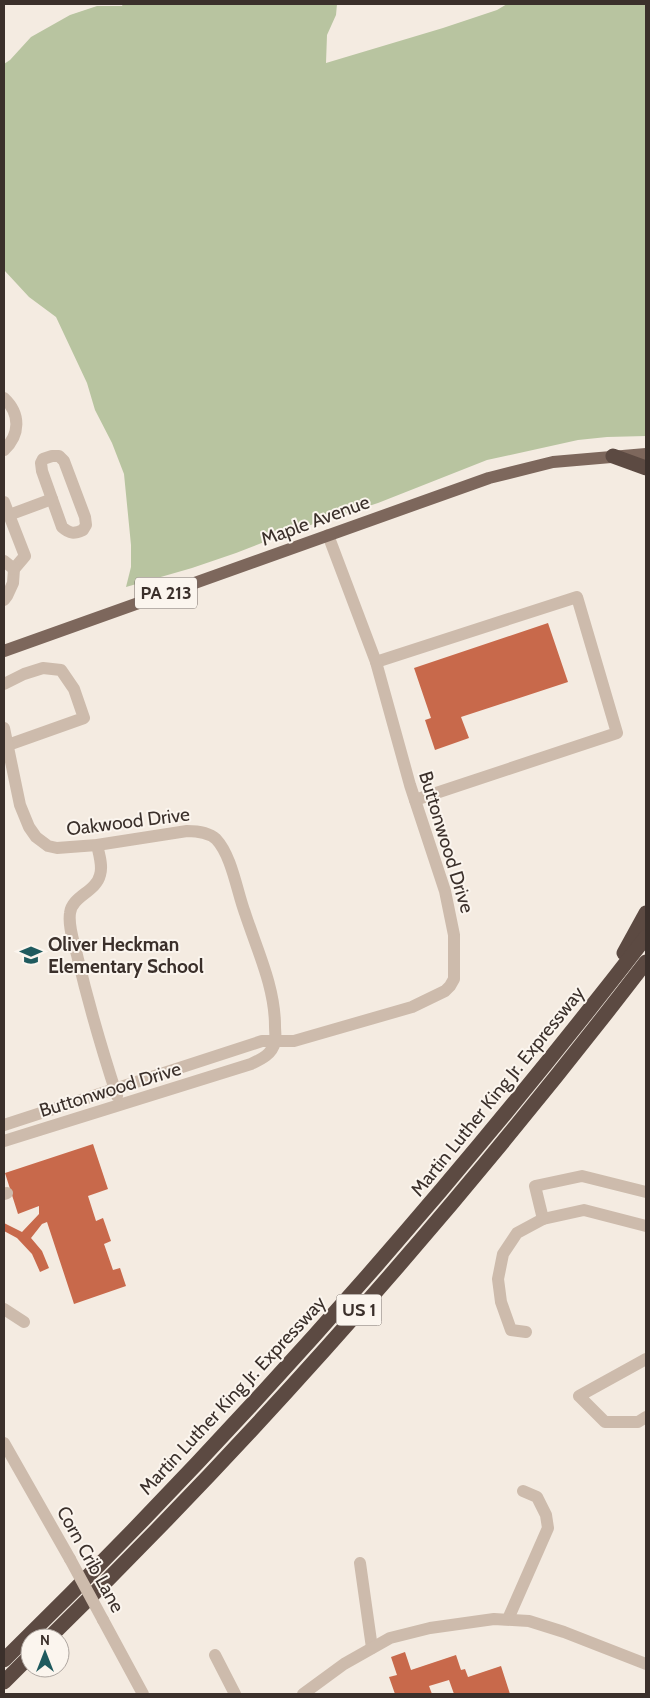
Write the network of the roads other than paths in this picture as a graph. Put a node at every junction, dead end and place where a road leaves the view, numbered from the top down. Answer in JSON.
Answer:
{"nodes":[{"id":1,"x":4,"y":398,"type":"edge"},
{"id":2,"x":4,"y":450,"type":"edge"},
{"id":3,"x":646,"y":454,"type":"edge"},
{"id":4,"x":613,"y":456,"type":"junction"},
{"id":5,"x":646,"y":468,"type":"edge"},
{"id":6,"x":52,"y":499,"type":"junction"},
{"id":7,"x":4,"y":502,"type":"edge"},
{"id":8,"x":9,"y":514,"type":"junction"},
{"id":9,"x":328,"y":535,"type":"junction"},
{"id":10,"x":4,"y":561,"type":"edge"},
{"id":11,"x":14,"y":569,"type":"junction"},
{"id":12,"x":4,"y":600,"type":"edge"},
{"id":13,"x":4,"y":651,"type":"edge"},
{"id":14,"x":376,"y":662,"type":"junction"},
{"id":15,"x":4,"y":684,"type":"edge"},
{"id":16,"x":4,"y":728,"type":"edge"},
{"id":17,"x":8,"y":745,"type":"junction"},
{"id":18,"x":415,"y":800,"type":"junction"},
{"id":19,"x":97,"y":845,"type":"junction"},
{"id":20,"x":646,"y":913,"type":"edge"},
{"id":21,"x":646,"y":936,"type":"edge"},
{"id":22,"x":646,"y":962,"type":"edge"},
{"id":23,"x":596,"y":1001,"type":"junction"},
{"id":24,"x":275,"y":1042,"type":"junction"},
{"id":25,"x":115,"y":1090,"type":"junction"},
{"id":26,"x":119,"y":1105,"type":"junction"},
{"id":27,"x":4,"y":1125,"type":"edge"},
{"id":28,"x":4,"y":1141,"type":"edge"},
{"id":29,"x":646,"y":1192,"type":"edge"},
{"id":30,"x":542,"y":1219,"type":"junction"},
{"id":31,"x":646,"y":1226,"type":"edge"},
{"id":32,"x":4,"y":1309,"type":"edge"},
{"id":33,"x":24,"y":1322,"type":"dead end"},
{"id":34,"x":526,"y":1332,"type":"dead end"},
{"id":35,"x":646,"y":1359,"type":"edge"},
{"id":36,"x":646,"y":1417,"type":"edge"},
{"id":37,"x":4,"y":1443,"type":"edge"},
{"id":38,"x":523,"y":1491,"type":"dead end"},
{"id":39,"x":360,"y":1563,"type":"dead end"},
{"id":40,"x":508,"y":1619,"type":"junction"},
{"id":41,"x":59,"y":1628,"type":"edge"},
{"id":42,"x":372,"y":1648,"type":"junction"},
{"id":43,"x":215,"y":1655,"type":"dead end"},
{"id":44,"x":4,"y":1660,"type":"edge"},
{"id":45,"x":646,"y":1664,"type":"edge"},
{"id":46,"x":20,"y":1666,"type":"edge"},
{"id":47,"x":4,"y":1682,"type":"edge"},
{"id":48,"x":143,"y":1694,"type":"edge"},
{"id":49,"x":235,"y":1694,"type":"edge"},
{"id":50,"x":303,"y":1694,"type":"edge"}],
"edges":[{"from":1,"to":2,"type":"street"},
{"from":3,"to":4,"type":"main road","name":"Maple Avenue","number":"PA 213"},
{"from":4,"to":5,"type":"highway"},
{"from":4,"to":9,"type":"main road","name":"Maple Avenue","number":"PA 213"},
{"from":6,"to":6,"type":"street"},
{"from":6,"to":8,"type":"street"},
{"from":7,"to":8,"type":"street"},
{"from":8,"to":11,"type":"street"},
{"from":9,"to":13,"type":"main road","name":"Maple Avenue","number":"PA 213"},
{"from":9,"to":14,"type":"street","name":"Buttonwood Drive"},
{"from":10,"to":11,"type":"street"},
{"from":11,"to":12,"type":"street"},
{"from":14,"to":18,"type":"street","name":"Buttonwood Drive"},
{"from":14,"to":18,"type":"street"},
{"from":15,"to":17,"type":"street"},
{"from":16,"to":17,"type":"street","name":"Oakwood Drive"},
{"from":17,"to":19,"type":"street","name":"Oakwood Drive"},
{"from":18,"to":24,"type":"street","name":"Buttonwood Drive"},
{"from":19,"to":24,"type":"street","name":"Oakwood Drive"},
{"from":19,"to":25,"type":"street"},
{"from":20,"to":23,"type":"highway"},
{"from":21,"to":23,"type":"highway","name":"Martin Luther King Jr. Expressway","number":"US 1"},
{"from":22,"to":41,"type":"highway","name":"Martin Luther King Jr. Expressway","number":"US 1"},
{"from":23,"to":44,"type":"highway","name":"Martin Luther King Jr. Expressway","number":"US 1"},
{"from":24,"to":25,"type":"street","name":"Buttonwood Drive"},
{"from":24,"to":26,"type":"street","name":"Buttonwood Drive"},
{"from":25,"to":26,"type":"street"},
{"from":25,"to":27,"type":"street","name":"Buttonwood Drive"},
{"from":26,"to":28,"type":"street","name":"Buttonwood Drive"},
{"from":29,"to":30,"type":"street"},
{"from":30,"to":31,"type":"street"},
{"from":30,"to":34,"type":"street"},
{"from":32,"to":33,"type":"street"},
{"from":35,"to":36,"type":"street"},
{"from":37,"to":48,"type":"street","name":"Corn Crib Lane","bridge":true},
{"from":38,"to":40,"type":"street"},
{"from":39,"to":42,"type":"street"},
{"from":40,"to":42,"type":"street"},
{"from":40,"to":45,"type":"street"},
{"from":42,"to":50,"type":"street"},
{"from":43,"to":49,"type":"street"},
{"from":46,"to":47,"type":"highway"}]}
